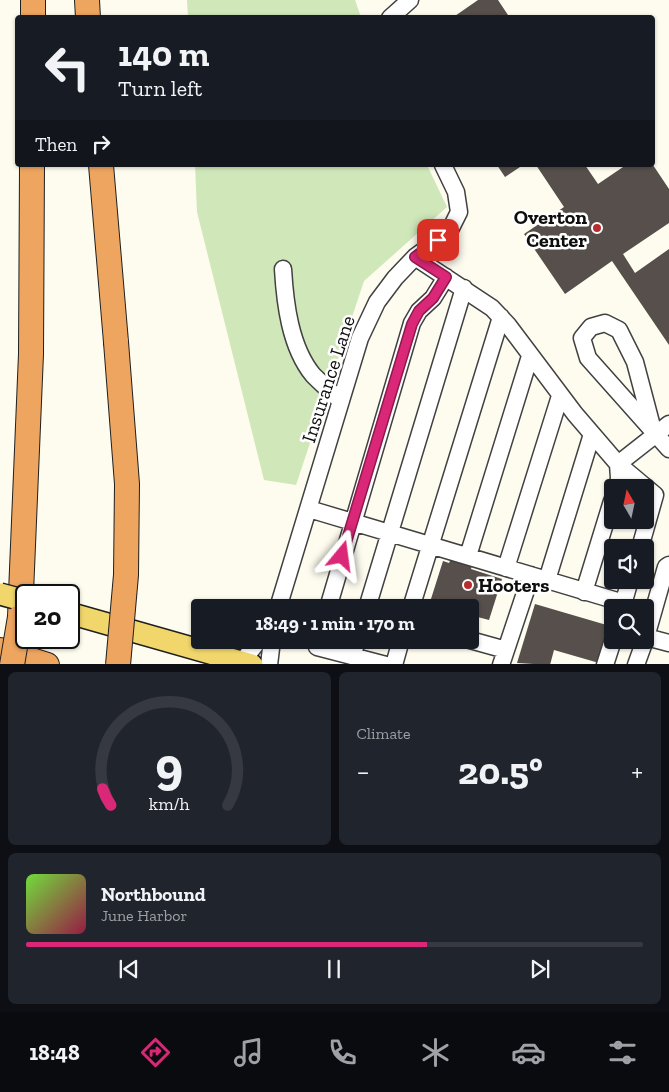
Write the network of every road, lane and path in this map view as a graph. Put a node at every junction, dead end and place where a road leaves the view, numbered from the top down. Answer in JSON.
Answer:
{"nodes":[{"id":1,"x":33,"y":0,"type":"edge"},
{"id":2,"x":87,"y":0,"type":"edge"},
{"id":3,"x":410,"y":0,"type":"edge"},
{"id":4,"x":33,"y":15,"type":"edge"},
{"id":5,"x":88,"y":15,"type":"edge"},
{"id":6,"x":393,"y":15,"type":"edge"},
{"id":7,"x":32,"y":167,"type":"edge"},
{"id":8,"x":101,"y":167,"type":"edge"},
{"id":9,"x":444,"y":167,"type":"edge"},
{"id":10,"x":415,"y":257,"type":"junction"},
{"id":11,"x":283,"y":268,"type":"dead end"},
{"id":12,"x":446,"y":277,"type":"junction"},
{"id":13,"x":464,"y":288,"type":"junction"},
{"id":14,"x":501,"y":317,"type":"junction"},
{"id":15,"x":530,"y":356,"type":"junction"},
{"id":16,"x":560,"y":396,"type":"junction"},
{"id":17,"x":341,"y":402,"type":"junction"},
{"id":18,"x":669,"y":424,"type":"edge"},
{"id":19,"x":592,"y":434,"type":"junction"},
{"id":20,"x":654,"y":434,"type":"junction"},
{"id":21,"x":669,"y":449,"type":"edge"},
{"id":22,"x":620,"y":475,"type":"edge"},
{"id":23,"x":309,"y":509,"type":"junction"},
{"id":24,"x":352,"y":522,"type":"junction"},
{"id":25,"x":604,"y":526,"type":"edge"},
{"id":26,"x":390,"y":534,"type":"junction"},
{"id":27,"x":643,"y":539,"type":"edge"},
{"id":28,"x":429,"y":545,"type":"junction"},
{"id":29,"x":468,"y":556,"type":"junction"},
{"id":30,"x":669,"y":565,"type":"edge"},
{"id":31,"x":506,"y":568,"type":"junction"},
{"id":32,"x":531,"y":575,"type":"junction"},
{"id":33,"x":547,"y":580,"type":"junction"},
{"id":34,"x":24,"y":584,"type":"edge"},
{"id":35,"x":584,"y":592,"type":"junction"},
{"id":36,"x":0,"y":594,"type":"edge"},
{"id":37,"x":281,"y":599,"type":"edge"},
{"id":38,"x":331,"y":599,"type":"edge"},
{"id":39,"x":370,"y":599,"type":"edge"},
{"id":40,"x":414,"y":599,"type":"edge"},
{"id":41,"x":605,"y":599,"type":"edge"},
{"id":42,"x":15,"y":604,"type":"edge"},
{"id":43,"x":654,"y":608,"type":"edge"},
{"id":44,"x":80,"y":616,"type":"edge"},
{"id":45,"x":654,"y":640,"type":"edge"},
{"id":46,"x":669,"y":643,"type":"edge"},
{"id":47,"x":479,"y":645,"type":"edge"},
{"id":48,"x":15,"y":649,"type":"edge"},
{"id":49,"x":254,"y":649,"type":"edge"},
{"id":50,"x":271,"y":649,"type":"edge"},
{"id":51,"x":357,"y":649,"type":"edge"},
{"id":52,"x":398,"y":649,"type":"edge"},
{"id":53,"x":610,"y":649,"type":"edge"},
{"id":54,"x":641,"y":649,"type":"edge"},
{"id":55,"x":0,"y":650,"type":"edge"},
{"id":56,"x":503,"y":657,"type":"edge"},
{"id":57,"x":247,"y":663,"type":"edge"},
{"id":58,"x":12,"y":664,"type":"edge"},
{"id":59,"x":47,"y":664,"type":"edge"},
{"id":60,"x":118,"y":664,"type":"edge"},
{"id":61,"x":269,"y":664,"type":"edge"},
{"id":62,"x":386,"y":664,"type":"edge"},
{"id":63,"x":394,"y":664,"type":"edge"},
{"id":64,"x":606,"y":664,"type":"edge"},
{"id":65,"x":636,"y":664,"type":"edge"}],
"edges":[{"from":1,"to":4,"type":"highway"},
{"from":2,"to":5,"type":"highway"},
{"from":3,"to":6,"type":"street"},
{"from":7,"to":34,"type":"highway"},
{"from":8,"to":60,"type":"highway","bridge":true},
{"from":9,"to":10,"type":"street","name":"Insurance Lane"},
{"from":10,"to":12,"type":"street"},
{"from":10,"to":17,"type":"street","name":"Insurance Lane"},
{"from":11,"to":17,"type":"street"},
{"from":12,"to":13,"type":"street"},
{"from":12,"to":24,"type":"street"},
{"from":13,"to":14,"type":"street"},
{"from":13,"to":26,"type":"street"},
{"from":14,"to":15,"type":"street"},
{"from":14,"to":28,"type":"street"},
{"from":15,"to":16,"type":"street"},
{"from":15,"to":29,"type":"street"},
{"from":16,"to":19,"type":"street"},
{"from":16,"to":31,"type":"street"},
{"from":17,"to":23,"type":"street","name":"Insurance Lane"},
{"from":18,"to":20,"type":"street"},
{"from":19,"to":22,"type":"street"},
{"from":19,"to":33,"type":"street"},
{"from":20,"to":20,"type":"street"},
{"from":20,"to":21,"type":"street"},
{"from":20,"to":22,"type":"street"},
{"from":22,"to":27,"type":"street"},
{"from":23,"to":24,"type":"street"},
{"from":23,"to":37,"type":"street","name":"Insurance Lane"},
{"from":24,"to":26,"type":"street"},
{"from":24,"to":38,"type":"street"},
{"from":25,"to":35,"type":"street"},
{"from":26,"to":28,"type":"street"},
{"from":26,"to":39,"type":"street"},
{"from":28,"to":29,"type":"street"},
{"from":28,"to":40,"type":"street"},
{"from":29,"to":31,"type":"street"},
{"from":30,"to":43,"type":"street"},
{"from":31,"to":32,"type":"street"},
{"from":32,"to":33,"type":"street"},
{"from":32,"to":56,"type":"street"},
{"from":33,"to":35,"type":"street"},
{"from":35,"to":41,"type":"street"},
{"from":36,"to":42,"type":"main road","bridge":true},
{"from":44,"to":57,"type":"main road"},
{"from":45,"to":46,"type":"street"},
{"from":47,"to":56,"type":"street"},
{"from":48,"to":58,"type":"highway","bridge":true},
{"from":49,"to":57,"type":"street"},
{"from":50,"to":61,"type":"street"},
{"from":51,"to":62,"type":"street"},
{"from":52,"to":63,"type":"street"},
{"from":53,"to":64,"type":"street"},
{"from":54,"to":65,"type":"street"},
{"from":55,"to":59,"type":"highway"}]}
